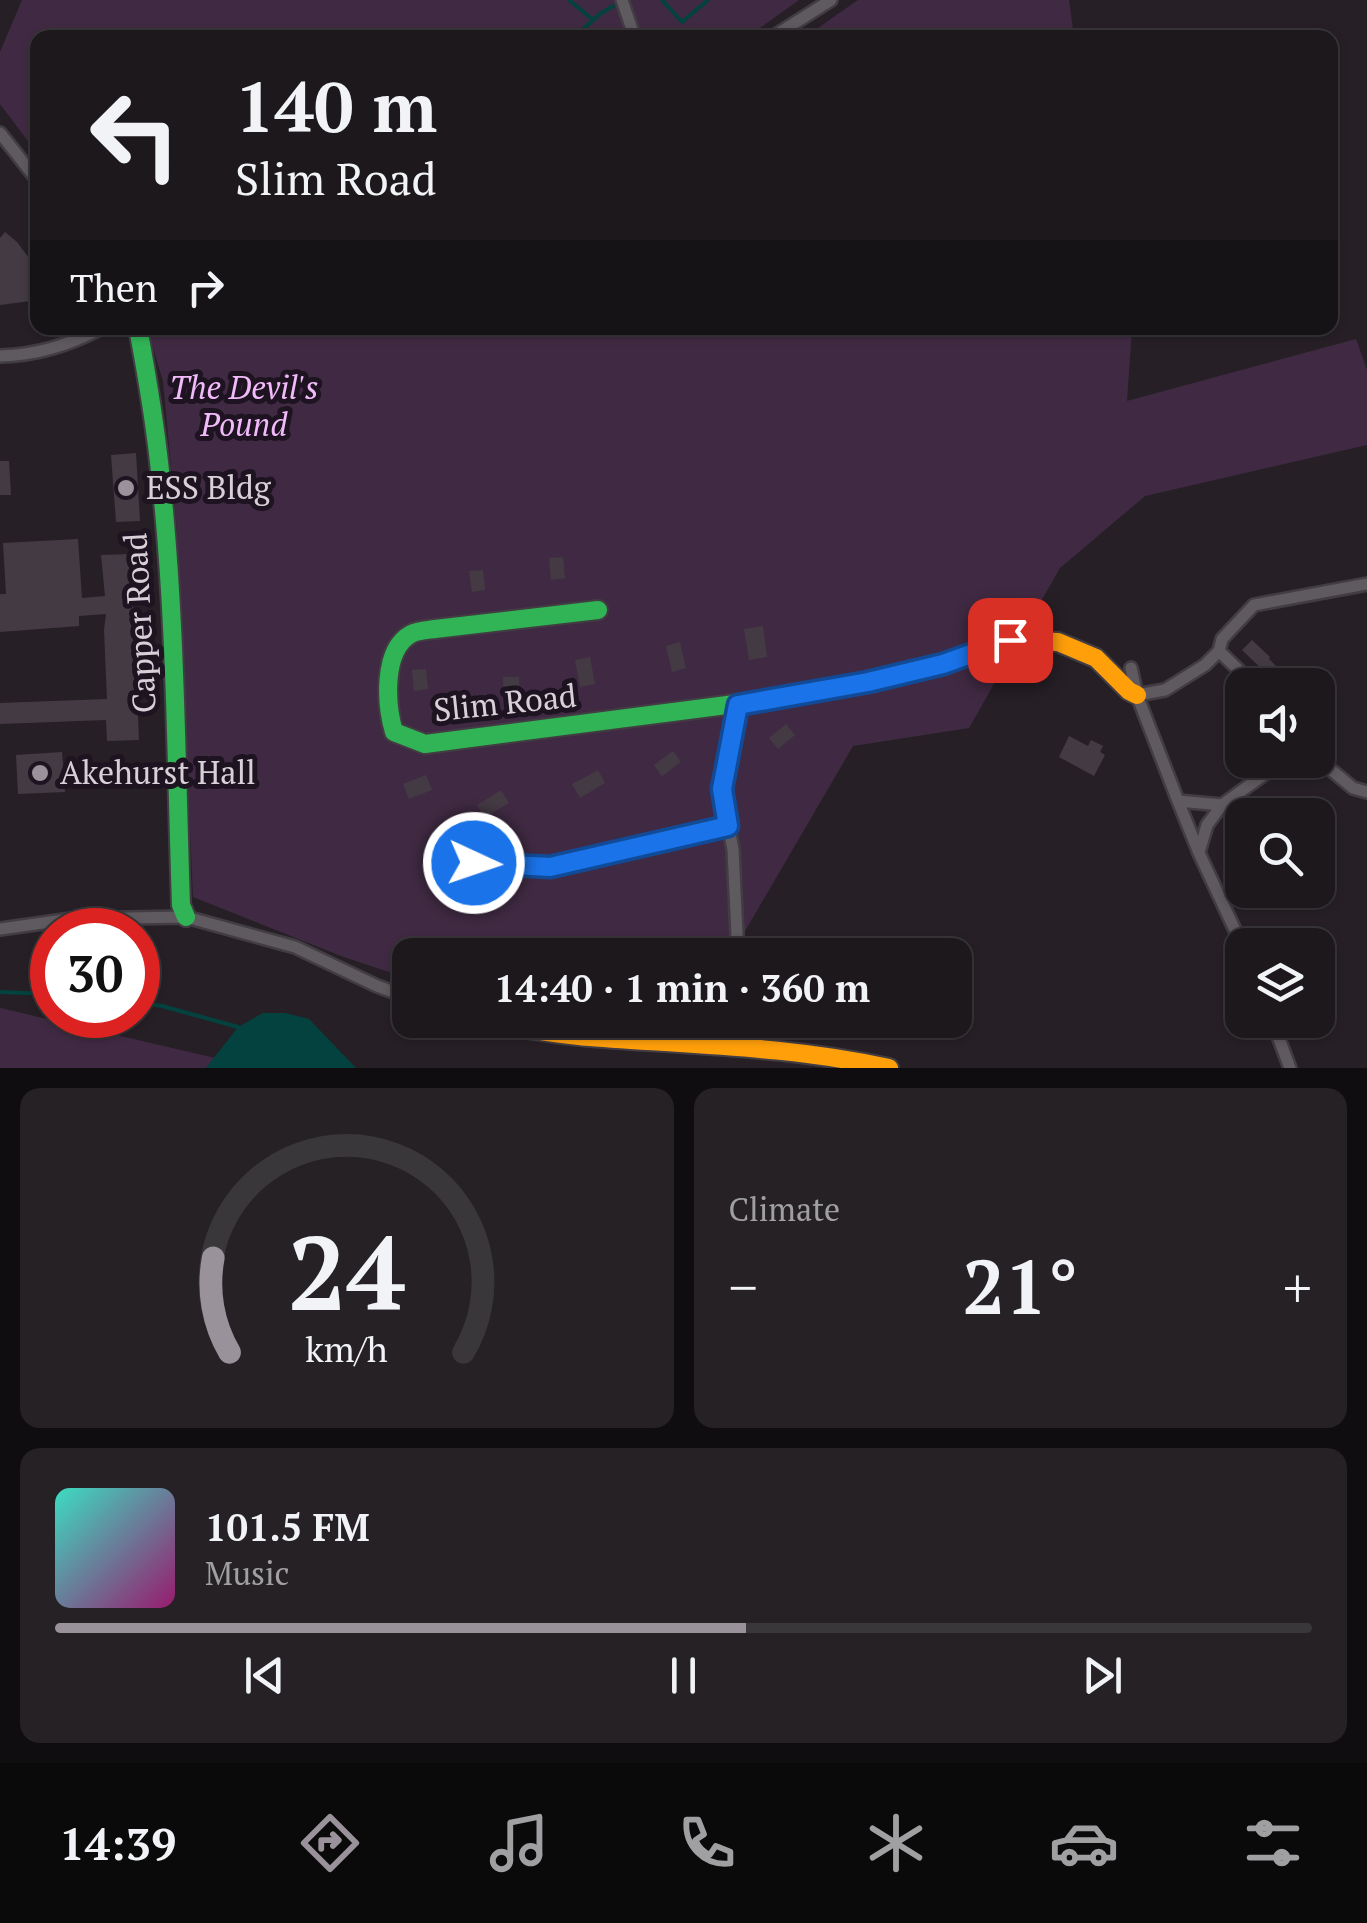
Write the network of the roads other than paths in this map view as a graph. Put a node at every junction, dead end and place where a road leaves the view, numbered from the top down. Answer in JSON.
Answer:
{"nodes":[{"id":1,"x":622,"y":0,"type":"edge"},
{"id":2,"x":831,"y":0,"type":"edge"},
{"id":3,"x":631,"y":30,"type":"edge"},
{"id":4,"x":784,"y":30,"type":"edge"},
{"id":5,"x":0,"y":134,"type":"edge"},
{"id":6,"x":30,"y":171,"type":"edge"},
{"id":7,"x":87,"y":335,"type":"edge"},
{"id":8,"x":139,"y":335,"type":"edge"},
{"id":9,"x":0,"y":356,"type":"edge"},
{"id":10,"x":1367,"y":584,"type":"edge"},
{"id":11,"x":598,"y":610,"type":"dead end"},
{"id":12,"x":1220,"y":652,"type":"junction"},
{"id":13,"x":1131,"y":668,"type":"dead end"},
{"id":14,"x":1236,"y":668,"type":"edge"},
{"id":15,"x":1137,"y":695,"type":"junction"},
{"id":16,"x":738,"y":705,"type":"junction"},
{"id":17,"x":1335,"y":773,"type":"edge"},
{"id":18,"x":1259,"y":778,"type":"edge"},
{"id":19,"x":1367,"y":792,"type":"edge"},
{"id":20,"x":1178,"y":801,"type":"junction"},
{"id":21,"x":1222,"y":805,"type":"junction"},
{"id":22,"x":728,"y":826,"type":"junction"},
{"id":23,"x":1199,"y":853,"type":"junction"},
{"id":24,"x":436,"y":861,"type":"dead end"},
{"id":25,"x":186,"y":917,"type":"junction"},
{"id":26,"x":0,"y":928,"type":"edge"},
{"id":27,"x":1234,"y":928,"type":"edge"},
{"id":28,"x":736,"y":938,"type":"edge"},
{"id":29,"x":392,"y":991,"type":"edge"},
{"id":30,"x":616,"y":1038,"type":"edge"},
{"id":31,"x":710,"y":1038,"type":"edge"},
{"id":32,"x":1279,"y":1038,"type":"edge"},
{"id":33,"x":709,"y":1044,"type":"junction"},
{"id":34,"x":889,"y":1068,"type":"edge"},
{"id":35,"x":1290,"y":1068,"type":"edge"}],
"edges":[{"from":1,"to":3,"type":"street"},
{"from":2,"to":4,"type":"street"},
{"from":5,"to":6,"type":"street"},
{"from":7,"to":9,"type":"street"},
{"from":8,"to":25,"type":"street","name":"Capper Road"},
{"from":10,"to":12,"type":"street"},
{"from":11,"to":16,"type":"street","name":"Slim Road"},
{"from":12,"to":14,"type":"street"},
{"from":12,"to":15,"type":"street"},
{"from":13,"to":15,"type":"street"},
{"from":15,"to":16,"type":"street","name":"Slim Road"},
{"from":15,"to":20,"type":"street","name":"Slim Road"},
{"from":16,"to":22,"type":"street"},
{"from":17,"to":19,"type":"street"},
{"from":18,"to":21,"type":"street"},
{"from":20,"to":21,"type":"street"},
{"from":20,"to":23,"type":"street","name":"Slim Road"},
{"from":21,"to":23,"type":"street"},
{"from":22,"to":24,"type":"street"},
{"from":22,"to":28,"type":"street"},
{"from":23,"to":27,"type":"street","name":"Slim Road"},
{"from":25,"to":26,"type":"street"},
{"from":25,"to":29,"type":"street"},
{"from":30,"to":33,"type":"street"},
{"from":31,"to":33,"type":"street"},
{"from":32,"to":35,"type":"street"},
{"from":33,"to":34,"type":"street"}]}
